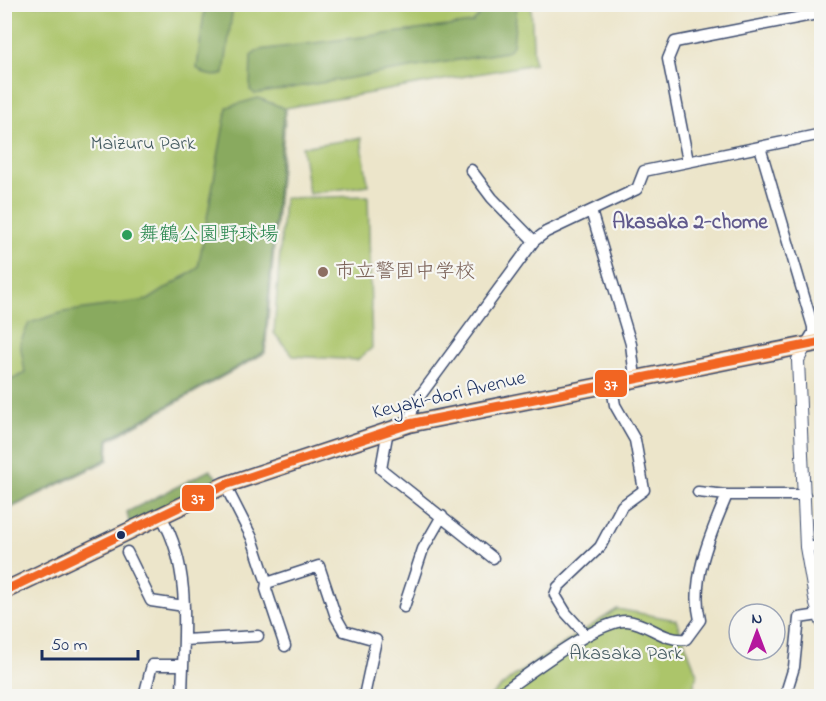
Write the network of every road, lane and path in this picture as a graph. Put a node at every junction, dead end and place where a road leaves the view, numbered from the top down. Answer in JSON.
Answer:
{"nodes":[{"id":1,"x":822,"y":13,"type":"edge"},
{"id":2,"x":822,"y":134,"type":"edge"},
{"id":3,"x":760,"y":147,"type":"junction"},
{"id":4,"x":688,"y":161,"type":"junction"},
{"id":5,"x":471,"y":170,"type":"dead end"},
{"id":6,"x":591,"y":211,"type":"junction"},
{"id":7,"x":534,"y":241,"type":"junction"},
{"id":8,"x":822,"y":342,"type":"edge"},
{"id":9,"x":805,"y":346,"type":"junction"},
{"id":10,"x":635,"y":378,"type":"junction"},
{"id":11,"x":611,"y":383,"type":"junction"},
{"id":12,"x":409,"y":424,"type":"junction"},
{"id":13,"x":387,"y":430,"type":"junction"},
{"id":14,"x":225,"y":485,"type":"junction"},
{"id":15,"x":698,"y":492,"type":"dead end"},
{"id":16,"x":727,"y":495,"type":"junction"},
{"id":17,"x":805,"y":495,"type":"junction"},
{"id":18,"x":442,"y":516,"type":"junction"},
{"id":19,"x":162,"y":518,"type":"junction"},
{"id":20,"x":806,"y":547,"type":"junction"},
{"id":21,"x":822,"y":547,"type":"edge"},
{"id":22,"x":127,"y":552,"type":"dead end"},
{"id":23,"x":493,"y":558,"type":"dead end"},
{"id":24,"x":267,"y":583,"type":"junction"},
{"id":25,"x":4,"y":591,"type":"edge"},
{"id":26,"x":184,"y":606,"type":"junction"},
{"id":27,"x":404,"y":607,"type":"dead end"},
{"id":28,"x":820,"y":618,"type":"edge"},
{"id":29,"x":586,"y":635,"type":"junction"},
{"id":30,"x":258,"y":636,"type":"dead end"},
{"id":31,"x":184,"y":640,"type":"junction"},
{"id":32,"x":285,"y":646,"type":"dead end"},
{"id":33,"x":183,"y":664,"type":"junction"},
{"id":34,"x":144,"y":696,"type":"edge"},
{"id":35,"x":182,"y":696,"type":"edge"},
{"id":36,"x":364,"y":696,"type":"edge"},
{"id":37,"x":496,"y":696,"type":"edge"},
{"id":38,"x":785,"y":696,"type":"edge"}],
"edges":[{"from":1,"to":4,"type":"street"},
{"from":2,"to":3,"type":"street"},
{"from":3,"to":4,"type":"street"},
{"from":3,"to":9,"type":"street"},
{"from":4,"to":6,"type":"street"},
{"from":5,"to":7,"type":"street"},
{"from":6,"to":7,"type":"street"},
{"from":6,"to":10,"type":"street"},
{"from":7,"to":12,"type":"street"},
{"from":8,"to":9,"type":"highway","name":"Keyaki-dori Avenue"},
{"from":9,"to":10,"type":"highway","name":"Keyaki-dori Avenue"},
{"from":9,"to":17,"type":"street"},
{"from":10,"to":11,"type":"highway","name":"Keyaki-dori Avenue"},
{"from":11,"to":12,"type":"highway","name":"Keyaki-dori Avenue"},
{"from":11,"to":29,"type":"street"},
{"from":12,"to":13,"type":"highway","name":"Keyaki-dori Avenue"},
{"from":13,"to":14,"type":"highway","name":"Keyaki-dori Avenue"},
{"from":13,"to":18,"type":"street"},
{"from":14,"to":19,"type":"highway","name":"Keyaki-dori Avenue"},
{"from":14,"to":24,"type":"street"},
{"from":15,"to":16,"type":"street"},
{"from":16,"to":17,"type":"street"},
{"from":16,"to":29,"type":"street"},
{"from":17,"to":20,"type":"street"},
{"from":18,"to":23,"type":"street"},
{"from":18,"to":27,"type":"street"},
{"from":19,"to":25,"type":"highway","name":"Keyaki-dori Avenue"},
{"from":19,"to":26,"type":"street"},
{"from":20,"to":21,"type":"street"},
{"from":20,"to":28,"type":"street"},
{"from":22,"to":26,"type":"street"},
{"from":24,"to":32,"type":"street"},
{"from":24,"to":36,"type":"street"},
{"from":26,"to":31,"type":"street"},
{"from":28,"to":38,"type":"street"},
{"from":29,"to":37,"type":"street"},
{"from":30,"to":31,"type":"street"},
{"from":31,"to":33,"type":"street"},
{"from":33,"to":34,"type":"street"},
{"from":33,"to":35,"type":"street"}]}
